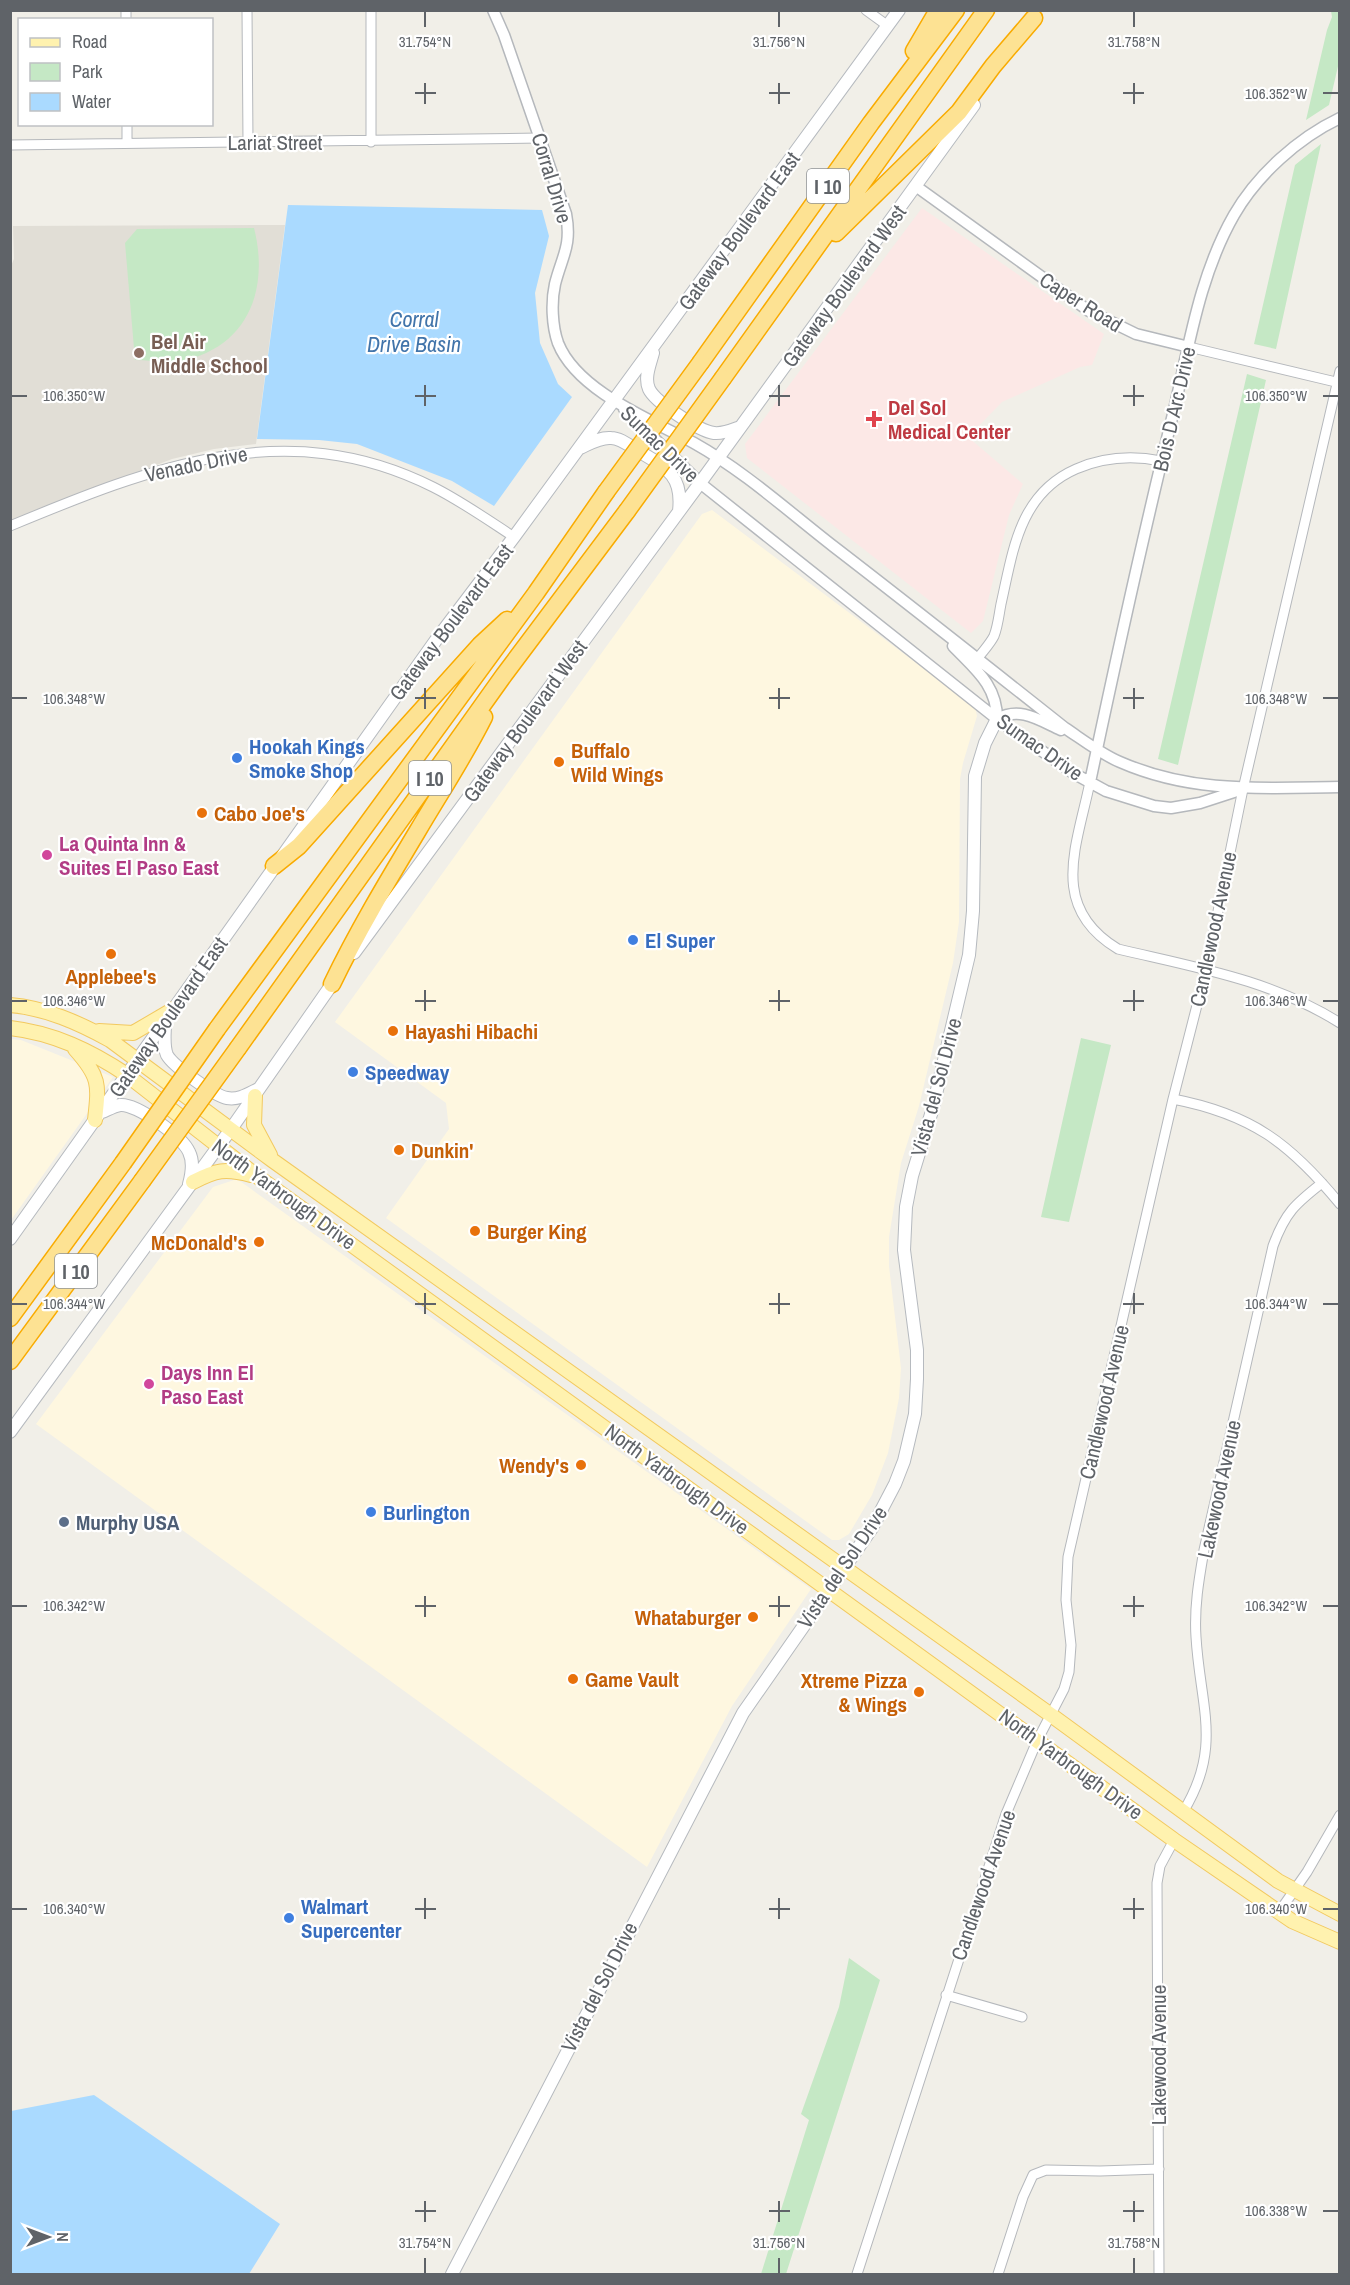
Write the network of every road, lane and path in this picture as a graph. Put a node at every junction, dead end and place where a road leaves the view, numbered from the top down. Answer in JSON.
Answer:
{"nodes":[{"id":1,"x":247,"y":10,"type":"edge"},
{"id":2,"x":371,"y":10,"type":"edge"},
{"id":3,"x":493,"y":10,"type":"edge"},
{"id":4,"x":866,"y":10,"type":"edge"},
{"id":5,"x":899,"y":10,"type":"edge"},
{"id":6,"x":938,"y":10,"type":"edge"},
{"id":7,"x":956,"y":10,"type":"edge"},
{"id":8,"x":986,"y":10,"type":"edge"},
{"id":9,"x":1037,"y":14,"type":"edge"},
{"id":10,"x":888,"y":26,"type":"junction"},
{"id":11,"x":1340,"y":118,"type":"edge"},
{"id":12,"x":871,"y":123,"type":"junction"},
{"id":13,"x":127,"y":126,"type":"edge"},
{"id":14,"x":540,"y":138,"type":"junction"},
{"id":15,"x":248,"y":142,"type":"junction"},
{"id":16,"x":371,"y":142,"type":"junction"},
{"id":17,"x":127,"y":143,"type":"junction"},
{"id":18,"x":10,"y":145,"type":"edge"},
{"id":19,"x":917,"y":186,"type":"junction"},
{"id":20,"x":801,"y":267,"type":"junction"},
{"id":21,"x":655,"y":346,"type":"junction"},
{"id":22,"x":1189,"y":347,"type":"junction"},
{"id":23,"x":1340,"y":371,"type":"edge"},
{"id":24,"x":1338,"y":383,"type":"edge"},
{"id":25,"x":614,"y":399,"type":"junction"},
{"id":26,"x":741,"y":426,"type":"junction"},
{"id":27,"x":580,"y":448,"type":"junction"},
{"id":28,"x":719,"y":457,"type":"junction"},
{"id":29,"x":1161,"y":461,"type":"junction"},
{"id":30,"x":700,"y":483,"type":"junction"},
{"id":31,"x":678,"y":513,"type":"junction"},
{"id":32,"x":10,"y":526,"type":"edge"},
{"id":33,"x":514,"y":537,"type":"junction"},
{"id":34,"x":536,"y":593,"type":"junction"},
{"id":35,"x":928,"y":620,"type":"junction"},
{"id":36,"x":978,"y":658,"type":"junction"},
{"id":37,"x":504,"y":675,"type":"junction"},
{"id":38,"x":997,"y":719,"type":"junction"},
{"id":39,"x":1079,"y":737,"type":"junction"},
{"id":40,"x":1097,"y":749,"type":"junction"},
{"id":41,"x":1090,"y":782,"type":"junction"},
{"id":42,"x":1340,"y":787,"type":"edge"},
{"id":43,"x":1243,"y":789,"type":"junction"},
{"id":44,"x":274,"y":866,"type":"junction"},
{"id":45,"x":1206,"y":970,"type":"junction"},
{"id":46,"x":332,"y":984,"type":"junction"},
{"id":47,"x":10,"y":1005,"type":"edge"},
{"id":48,"x":174,"y":1009,"type":"junction"},
{"id":49,"x":165,"y":1023,"type":"junction"},
{"id":50,"x":1340,"y":1023,"type":"edge"},
{"id":51,"x":10,"y":1028,"type":"edge"},
{"id":52,"x":92,"y":1030,"type":"junction"},
{"id":53,"x":70,"y":1043,"type":"junction"},
{"id":54,"x":138,"y":1060,"type":"junction"},
{"id":55,"x":127,"y":1075,"type":"junction"},
{"id":56,"x":258,"y":1091,"type":"junction"},
{"id":57,"x":1173,"y":1099,"type":"junction"},
{"id":58,"x":98,"y":1116,"type":"junction"},
{"id":59,"x":231,"y":1130,"type":"junction"},
{"id":60,"x":219,"y":1146,"type":"junction"},
{"id":61,"x":272,"y":1160,"type":"junction"},
{"id":62,"x":258,"y":1177,"type":"junction"},
{"id":63,"x":1323,"y":1182,"type":"junction"},
{"id":64,"x":191,"y":1185,"type":"junction"},
{"id":65,"x":1340,"y":1204,"type":"edge"},
{"id":66,"x":10,"y":1239,"type":"edge"},
{"id":67,"x":10,"y":1318,"type":"edge"},
{"id":68,"x":510,"y":1329,"type":"junction"},
{"id":69,"x":496,"y":1349,"type":"junction"},
{"id":70,"x":10,"y":1361,"type":"edge"},
{"id":71,"x":10,"y":1432,"type":"edge"},
{"id":72,"x":845,"y":1567,"type":"junction"},
{"id":73,"x":830,"y":1589,"type":"junction"},
{"id":74,"x":1051,"y":1714,"type":"junction"},
{"id":75,"x":1037,"y":1741,"type":"junction"},
{"id":76,"x":1183,"y":1812,"type":"junction"},
{"id":77,"x":1340,"y":1815,"type":"edge"},
{"id":78,"x":1174,"y":1840,"type":"junction"},
{"id":79,"x":1295,"y":1891,"type":"junction"},
{"id":80,"x":1279,"y":1912,"type":"junction"},
{"id":81,"x":1340,"y":1914,"type":"edge"},
{"id":82,"x":1340,"y":1942,"type":"edge"},
{"id":83,"x":946,"y":1995,"type":"junction"},
{"id":84,"x":1022,"y":2018,"type":"dead end"},
{"id":85,"x":1159,"y":2169,"type":"junction"},
{"id":86,"x":452,"y":2274,"type":"edge"},
{"id":87,"x":857,"y":2274,"type":"edge"},
{"id":88,"x":998,"y":2274,"type":"edge"},
{"id":89,"x":1159,"y":2274,"type":"edge"}],
"edges":[{"from":1,"to":15,"type":"street"},
{"from":2,"to":16,"type":"street"},
{"from":3,"to":14,"type":"street","name":"Corral Drive"},
{"from":4,"to":10,"type":"street"},
{"from":5,"to":10,"type":"main road","name":"Gateway Boulevard East"},
{"from":6,"to":12,"type":"highway"},
{"from":7,"to":12,"type":"highway","number":"I 10"},
{"from":8,"to":20,"type":"highway","number":"I 10"},
{"from":9,"to":19,"type":"main road","name":"Gateway Boulevard West"},
{"from":9,"to":20,"type":"highway"},
{"from":10,"to":21,"type":"main road","name":"Gateway Boulevard East"},
{"from":11,"to":22,"type":"street","name":"Bois D Arc Drive"},
{"from":12,"to":34,"type":"highway","number":"I 10","bridge":true},
{"from":13,"to":17,"type":"street"},
{"from":14,"to":16,"type":"street","name":"Lariat Street"},
{"from":14,"to":25,"type":"street","name":"Corral Drive"},
{"from":15,"to":16,"type":"street","name":"Lariat Street"},
{"from":15,"to":17,"type":"street","name":"Lariat Street"},
{"from":17,"to":18,"type":"street","name":"Lariat Street"},
{"from":19,"to":22,"type":"street","name":"Caper Road"},
{"from":19,"to":26,"type":"main road","name":"Gateway Boulevard West"},
{"from":20,"to":37,"type":"highway","number":"I 10","bridge":true},
{"from":21,"to":25,"type":"main road","name":"Gateway Boulevard East"},
{"from":21,"to":26,"type":"main road"},
{"from":22,"to":24,"type":"street","name":"Caper Road"},
{"from":22,"to":29,"type":"street","name":"Bois D Arc Drive"},
{"from":23,"to":24,"type":"street","name":"Candlewood Avenue"},
{"from":24,"to":43,"type":"street","name":"Candlewood Avenue"},
{"from":25,"to":27,"type":"main road","name":"Gateway Boulevard East"},
{"from":25,"to":28,"type":"street","name":"Sumac Drive"},
{"from":25,"to":30,"type":"street","name":"Sumac Drive"},
{"from":26,"to":28,"type":"main road","name":"Gateway Boulevard West"},
{"from":27,"to":31,"type":"main road"},
{"from":27,"to":33,"type":"main road","name":"Gateway Boulevard East"},
{"from":28,"to":30,"type":"main road","name":"Gateway Boulevard West"},
{"from":28,"to":35,"type":"street","name":"Sumac Drive"},
{"from":29,"to":36,"type":"street"},
{"from":29,"to":40,"type":"street","name":"Bois D Arc Drive"},
{"from":30,"to":31,"type":"main road","name":"Gateway Boulevard West"},
{"from":30,"to":38,"type":"street","name":"Sumac Drive"},
{"from":31,"to":46,"type":"main road","name":"Gateway Boulevard West"},
{"from":32,"to":33,"type":"street","name":"Venado Drive"},
{"from":33,"to":44,"type":"main road","name":"Gateway Boulevard East"},
{"from":34,"to":44,"type":"highway"},
{"from":34,"to":67,"type":"highway","number":"I 10","bridge":true},
{"from":35,"to":36,"type":"street","name":"Sumac Drive"},
{"from":35,"to":38,"type":"street"},
{"from":36,"to":39,"type":"street","name":"Sumac Drive"},
{"from":37,"to":46,"type":"highway"},
{"from":37,"to":70,"type":"highway","number":"I 10","bridge":true},
{"from":38,"to":39,"type":"street"},
{"from":38,"to":41,"type":"street","name":"Sumac Drive"},
{"from":38,"to":72,"type":"main road","name":"Vista del Sol Drive"},
{"from":39,"to":40,"type":"street","name":"Sumac Drive"},
{"from":40,"to":41,"type":"street","name":"Bois D Arc Drive"},
{"from":40,"to":43,"type":"street","name":"Sumac Drive"},
{"from":41,"to":43,"type":"street","name":"Sumac Drive"},
{"from":41,"to":45,"type":"street"},
{"from":42,"to":43,"type":"street","name":"Sumac Drive"},
{"from":43,"to":45,"type":"street","name":"Candlewood Avenue"},
{"from":44,"to":48,"type":"main road","name":"Gateway Boulevard East"},
{"from":45,"to":50,"type":"street"},
{"from":45,"to":57,"type":"street","name":"Candlewood Avenue"},
{"from":46,"to":56,"type":"main road","name":"Gateway Boulevard West"},
{"from":47,"to":52,"type":"main road","name":"North Yarbrough Drive"},
{"from":48,"to":49,"type":"main road","name":"Gateway Boulevard East"},
{"from":48,"to":52,"type":"main road"},
{"from":49,"to":54,"type":"main road","name":"Gateway Boulevard East"},
{"from":49,"to":56,"type":"main road"},
{"from":51,"to":53,"type":"main road","name":"North Yarbrough Drive"},
{"from":52,"to":54,"type":"main road","name":"North Yarbrough Drive"},
{"from":53,"to":55,"type":"main road","name":"North Yarbrough Drive"},
{"from":53,"to":58,"type":"main road"},
{"from":54,"to":55,"type":"main road","name":"Gateway Boulevard East"},
{"from":54,"to":59,"type":"main road","name":"North Yarbrough Drive"},
{"from":55,"to":58,"type":"main road","name":"Gateway Boulevard East"},
{"from":55,"to":60,"type":"main road","name":"North Yarbrough Drive"},
{"from":56,"to":59,"type":"main road","name":"Gateway Boulevard West"},
{"from":56,"to":61,"type":"main road"},
{"from":57,"to":63,"type":"street"},
{"from":57,"to":74,"type":"street","name":"Candlewood Avenue"},
{"from":58,"to":64,"type":"main road"},
{"from":58,"to":66,"type":"main road","name":"Gateway Boulevard East"},
{"from":59,"to":60,"type":"main road","name":"Gateway Boulevard West"},
{"from":59,"to":61,"type":"main road","name":"North Yarbrough Drive"},
{"from":60,"to":62,"type":"main road","name":"North Yarbrough Drive"},
{"from":60,"to":64,"type":"main road","name":"Gateway Boulevard West"},
{"from":61,"to":68,"type":"main road","name":"North Yarbrough Drive"},
{"from":62,"to":64,"type":"main road"},
{"from":62,"to":69,"type":"main road","name":"North Yarbrough Drive"},
{"from":63,"to":65,"type":"street"},
{"from":63,"to":76,"type":"street","name":"Lakewood Avenue"},
{"from":64,"to":71,"type":"main road","name":"Gateway Boulevard West"},
{"from":68,"to":69,"type":"main road"},
{"from":68,"to":72,"type":"main road","name":"North Yarbrough Drive"},
{"from":69,"to":73,"type":"main road","name":"North Yarbrough Drive"},
{"from":72,"to":73,"type":"main road","name":"Vista del Sol Drive"},
{"from":72,"to":74,"type":"main road","name":"North Yarbrough Drive"},
{"from":73,"to":75,"type":"main road","name":"North Yarbrough Drive"},
{"from":73,"to":86,"type":"main road","name":"Vista del Sol Drive"},
{"from":74,"to":75,"type":"street","name":"Candlewood Avenue"},
{"from":74,"to":76,"type":"main road","name":"North Yarbrough Drive"},
{"from":75,"to":78,"type":"main road","name":"North Yarbrough Drive"},
{"from":75,"to":83,"type":"street","name":"Candlewood Avenue"},
{"from":76,"to":79,"type":"main road","name":"North Yarbrough Drive"},
{"from":77,"to":79,"type":"street"},
{"from":78,"to":80,"type":"main road","name":"North Yarbrough Drive"},
{"from":78,"to":85,"type":"street","name":"Lakewood Avenue"},
{"from":79,"to":80,"type":"street"},
{"from":79,"to":81,"type":"main road","name":"North Yarbrough Drive"},
{"from":80,"to":82,"type":"main road","name":"North Yarbrough Drive"},
{"from":83,"to":84,"type":"street"},
{"from":83,"to":87,"type":"street","name":"Candlewood Avenue"},
{"from":85,"to":88,"type":"street"},
{"from":85,"to":89,"type":"street","name":"Lakewood Avenue"}]}
